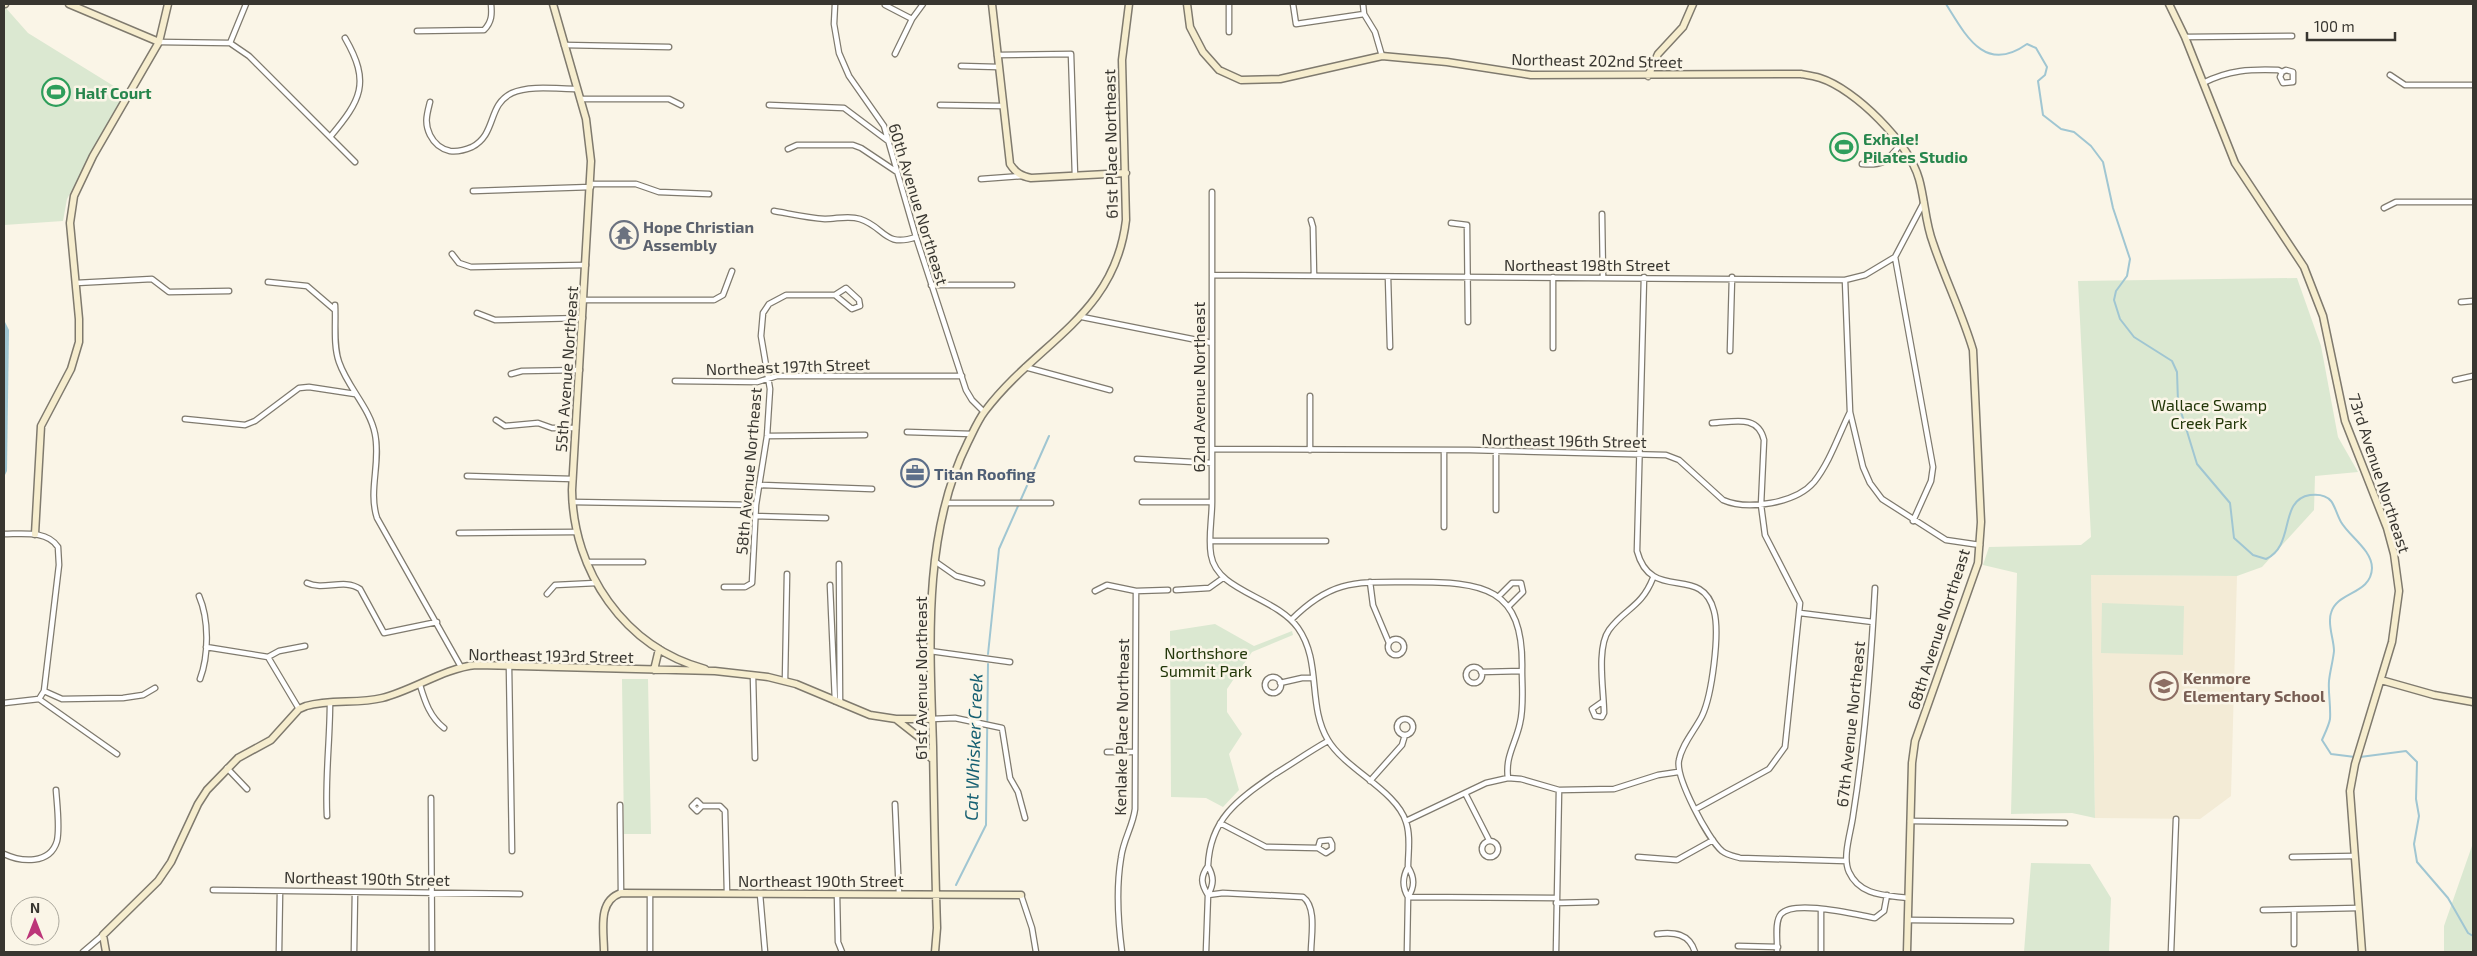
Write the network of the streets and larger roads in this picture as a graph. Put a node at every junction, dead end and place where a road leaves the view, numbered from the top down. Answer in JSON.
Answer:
{"nodes":[{"id":1,"x":69,"y":4,"type":"edge"},
{"id":2,"x":168,"y":4,"type":"edge"},
{"id":3,"x":246,"y":4,"type":"edge"},
{"id":4,"x":491,"y":4,"type":"edge"},
{"id":5,"x":553,"y":4,"type":"edge"},
{"id":6,"x":835,"y":4,"type":"edge"},
{"id":7,"x":923,"y":4,"type":"edge"},
{"id":8,"x":992,"y":4,"type":"edge"},
{"id":9,"x":1129,"y":4,"type":"edge"},
{"id":10,"x":1187,"y":4,"type":"edge"},
{"id":11,"x":1230,"y":4,"type":"edge"},
{"id":12,"x":1294,"y":4,"type":"edge"},
{"id":13,"x":1363,"y":4,"type":"edge"},
{"id":14,"x":1693,"y":4,"type":"edge"},
{"id":15,"x":2169,"y":4,"type":"edge"},
{"id":16,"x":885,"y":5,"type":"edge"},
{"id":17,"x":1364,"y":14,"type":"junction"},
{"id":18,"x":912,"y":19,"type":"junction"},
{"id":19,"x":418,"y":31,"type":"dead end"},
{"id":20,"x":1229,"y":32,"type":"dead end"},
{"id":21,"x":2292,"y":36,"type":"dead end"},
{"id":22,"x":2186,"y":37,"type":"junction"},
{"id":23,"x":345,"y":38,"type":"dead end"},
{"id":24,"x":159,"y":42,"type":"junction"},
{"id":25,"x":230,"y":43,"type":"junction"},
{"id":26,"x":564,"y":45,"type":"junction"},
{"id":27,"x":669,"y":47,"type":"dead end"},
{"id":28,"x":895,"y":54,"type":"dead end"},
{"id":29,"x":996,"y":55,"type":"junction"},
{"id":30,"x":1382,"y":56,"type":"junction"},
{"id":31,"x":962,"y":66,"type":"dead end"},
{"id":32,"x":998,"y":67,"type":"junction"},
{"id":33,"x":2282,"y":72,"type":"dead end"},
{"id":34,"x":1648,"y":76,"type":"junction"},
{"id":35,"x":2390,"y":76,"type":"dead end"},
{"id":36,"x":2203,"y":82,"type":"junction"},
{"id":37,"x":2473,"y":85,"type":"edge"},
{"id":38,"x":577,"y":89,"type":"junction"},
{"id":39,"x":580,"y":99,"type":"junction"},
{"id":40,"x":430,"y":102,"type":"dead end"},
{"id":41,"x":681,"y":105,"type":"dead end"},
{"id":42,"x":769,"y":105,"type":"dead end"},
{"id":43,"x":940,"y":105,"type":"dead end"},
{"id":44,"x":1003,"y":106,"type":"junction"},
{"id":45,"x":330,"y":136,"type":"junction"},
{"id":46,"x":888,"y":140,"type":"junction"},
{"id":47,"x":1901,"y":144,"type":"junction"},
{"id":48,"x":788,"y":149,"type":"dead end"},
{"id":49,"x":355,"y":162,"type":"dead end"},
{"id":50,"x":1862,"y":164,"type":"dead end"},
{"id":51,"x":897,"y":172,"type":"junction"},
{"id":52,"x":1126,"y":173,"type":"junction"},
{"id":53,"x":1022,"y":176,"type":"junction"},
{"id":54,"x":1075,"y":176,"type":"junction"},
{"id":55,"x":981,"y":179,"type":"dead end"},
{"id":56,"x":591,"y":185,"type":"junction"},
{"id":57,"x":473,"y":191,"type":"dead end"},
{"id":58,"x":1212,"y":192,"type":"dead end"},
{"id":59,"x":708,"y":194,"type":"dead end"},
{"id":60,"x":1924,"y":202,"type":"junction"},
{"id":61,"x":2473,"y":202,"type":"edge"},
{"id":62,"x":2384,"y":208,"type":"dead end"},
{"id":63,"x":774,"y":211,"type":"dead end"},
{"id":64,"x":1602,"y":214,"type":"dead end"},
{"id":65,"x":1311,"y":220,"type":"dead end"},
{"id":66,"x":1451,"y":223,"type":"dead end"},
{"id":67,"x":916,"y":237,"type":"junction"},
{"id":68,"x":452,"y":254,"type":"dead end"},
{"id":69,"x":1895,"y":257,"type":"junction"},
{"id":70,"x":586,"y":265,"type":"junction"},
{"id":71,"x":732,"y":270,"type":"dead end"},
{"id":72,"x":1212,"y":275,"type":"junction"},
{"id":73,"x":1314,"y":276,"type":"junction"},
{"id":74,"x":1388,"y":277,"type":"junction"},
{"id":75,"x":1468,"y":277,"type":"junction"},
{"id":76,"x":1554,"y":277,"type":"junction"},
{"id":77,"x":1603,"y":277,"type":"junction"},
{"id":78,"x":1644,"y":277,"type":"junction"},
{"id":79,"x":1732,"y":278,"type":"junction"},
{"id":80,"x":1845,"y":280,"type":"junction"},
{"id":81,"x":268,"y":282,"type":"dead end"},
{"id":82,"x":76,"y":283,"type":"junction"},
{"id":83,"x":930,"y":285,"type":"junction"},
{"id":84,"x":1012,"y":285,"type":"dead end"},
{"id":85,"x":230,"y":291,"type":"dead end"},
{"id":86,"x":835,"y":295,"type":"junction"},
{"id":87,"x":584,"y":300,"type":"junction"},
{"id":88,"x":2473,"y":301,"type":"edge"},
{"id":89,"x":2461,"y":302,"type":"dead end"},
{"id":90,"x":477,"y":313,"type":"dead end"},
{"id":91,"x":1082,"y":317,"type":"junction"},
{"id":92,"x":583,"y":318,"type":"junction"},
{"id":93,"x":1468,"y":322,"type":"dead end"},
{"id":94,"x":1212,"y":343,"type":"junction"},
{"id":95,"x":1390,"y":347,"type":"dead end"},
{"id":96,"x":1553,"y":348,"type":"dead end"},
{"id":97,"x":1730,"y":351,"type":"dead end"},
{"id":98,"x":1025,"y":367,"type":"junction"},
{"id":99,"x":580,"y":370,"type":"junction"},
{"id":100,"x":511,"y":374,"type":"dead end"},
{"id":101,"x":962,"y":376,"type":"junction"},
{"id":102,"x":2473,"y":376,"type":"edge"},
{"id":103,"x":768,"y":378,"type":"junction"},
{"id":104,"x":2455,"y":380,"type":"dead end"},
{"id":105,"x":675,"y":381,"type":"dead end"},
{"id":106,"x":1110,"y":390,"type":"dead end"},
{"id":107,"x":355,"y":394,"type":"junction"},
{"id":108,"x":1310,"y":396,"type":"dead end"},
{"id":109,"x":984,"y":412,"type":"junction"},
{"id":110,"x":1850,"y":412,"type":"junction"},
{"id":111,"x":185,"y":419,"type":"dead end"},
{"id":112,"x":496,"y":420,"type":"dead end"},
{"id":113,"x":1712,"y":423,"type":"dead end"},
{"id":114,"x":576,"y":428,"type":"junction"},
{"id":115,"x":907,"y":432,"type":"dead end"},
{"id":116,"x":972,"y":434,"type":"junction"},
{"id":117,"x":865,"y":435,"type":"dead end"},
{"id":118,"x":767,"y":436,"type":"junction"},
{"id":119,"x":1212,"y":449,"type":"junction"},
{"id":120,"x":1310,"y":450,"type":"junction"},
{"id":121,"x":1444,"y":451,"type":"junction"},
{"id":122,"x":1496,"y":451,"type":"junction"},
{"id":123,"x":1639,"y":453,"type":"junction"},
{"id":124,"x":1137,"y":459,"type":"dead end"},
{"id":125,"x":1212,"y":463,"type":"junction"},
{"id":126,"x":467,"y":476,"type":"dead end"},
{"id":127,"x":573,"y":479,"type":"junction"},
{"id":128,"x":760,"y":485,"type":"junction"},
{"id":129,"x":872,"y":489,"type":"dead end"},
{"id":130,"x":572,"y":502,"type":"junction"},
{"id":131,"x":1142,"y":502,"type":"dead end"},
{"id":132,"x":1212,"y":502,"type":"junction"},
{"id":133,"x":1051,"y":503,"type":"dead end"},
{"id":134,"x":946,"y":504,"type":"junction"},
{"id":135,"x":1761,"y":504,"type":"junction"},
{"id":136,"x":756,"y":505,"type":"junction"},
{"id":137,"x":1496,"y":510,"type":"dead end"},
{"id":138,"x":756,"y":516,"type":"junction"},
{"id":139,"x":826,"y":518,"type":"dead end"},
{"id":140,"x":1913,"y":521,"type":"junction"},
{"id":141,"x":1444,"y":527,"type":"dead end"},
{"id":142,"x":576,"y":532,"type":"junction"},
{"id":143,"x":459,"y":533,"type":"dead end"},
{"id":144,"x":4,"y":534,"type":"edge"},
{"id":145,"x":35,"y":534,"type":"junction"},
{"id":146,"x":1210,"y":541,"type":"junction"},
{"id":147,"x":1326,"y":541,"type":"dead end"},
{"id":148,"x":1980,"y":544,"type":"junction"},
{"id":149,"x":585,"y":562,"type":"junction"},
{"id":150,"x":643,"y":562,"type":"dead end"},
{"id":151,"x":936,"y":562,"type":"junction"},
{"id":152,"x":838,"y":564,"type":"dead end"},
{"id":153,"x":787,"y":574,"type":"dead end"},
{"id":154,"x":1223,"y":578,"type":"junction"},
{"id":155,"x":1653,"y":578,"type":"junction"},
{"id":156,"x":1370,"y":582,"type":"junction"},
{"id":157,"x":307,"y":583,"type":"dead end"},
{"id":158,"x":596,"y":583,"type":"junction"},
{"id":159,"x":982,"y":583,"type":"dead end"},
{"id":160,"x":830,"y":585,"type":"dead end"},
{"id":161,"x":724,"y":587,"type":"dead end"},
{"id":162,"x":1875,"y":588,"type":"dead end"},
{"id":163,"x":1168,"y":590,"type":"dead end"},
{"id":164,"x":1176,"y":590,"type":"dead end"},
{"id":165,"x":1095,"y":591,"type":"dead end"},
{"id":166,"x":1136,"y":591,"type":"junction"},
{"id":167,"x":547,"y":594,"type":"dead end"},
{"id":168,"x":199,"y":596,"type":"dead end"},
{"id":169,"x":1498,"y":598,"type":"junction"},
{"id":170,"x":1508,"y":607,"type":"junction"},
{"id":171,"x":1800,"y":613,"type":"junction"},
{"id":172,"x":1291,"y":620,"type":"junction"},
{"id":173,"x":437,"y":622,"type":"junction"},
{"id":174,"x":1873,"y":622,"type":"junction"},
{"id":175,"x":1389,"y":643,"type":"dead end"},
{"id":176,"x":306,"y":646,"type":"dead end"},
{"id":177,"x":206,"y":647,"type":"junction"},
{"id":178,"x":658,"y":648,"type":"junction"},
{"id":179,"x":930,"y":651,"type":"junction"},
{"id":180,"x":268,"y":656,"type":"junction"},
{"id":181,"x":1010,"y":662,"type":"dead end"},
{"id":182,"x":461,"y":667,"type":"junction"},
{"id":183,"x":509,"y":667,"type":"junction"},
{"id":184,"x":654,"y":670,"type":"junction"},
{"id":185,"x":715,"y":671,"type":"junction"},
{"id":186,"x":1522,"y":671,"type":"junction"},
{"id":187,"x":1481,"y":672,"type":"dead end"},
{"id":188,"x":753,"y":676,"type":"junction"},
{"id":189,"x":1313,"y":678,"type":"junction"},
{"id":190,"x":200,"y":679,"type":"dead end"},
{"id":191,"x":2381,"y":680,"type":"junction"},
{"id":192,"x":784,"y":681,"type":"junction"},
{"id":193,"x":1280,"y":683,"type":"dead end"},
{"id":194,"x":420,"y":685,"type":"junction"},
{"id":195,"x":155,"y":688,"type":"dead end"},
{"id":196,"x":44,"y":690,"type":"junction"},
{"id":197,"x":38,"y":699,"type":"junction"},
{"id":198,"x":330,"y":702,"type":"junction"},
{"id":199,"x":837,"y":702,"type":"junction"},
{"id":200,"x":1602,"y":702,"type":"dead end"},
{"id":201,"x":2473,"y":702,"type":"edge"},
{"id":202,"x":4,"y":703,"type":"edge"},
{"id":203,"x":299,"y":709,"type":"junction"},
{"id":204,"x":896,"y":719,"type":"junction"},
{"id":205,"x":932,"y":719,"type":"junction"},
{"id":206,"x":444,"y":728,"type":"dead end"},
{"id":207,"x":1405,"y":735,"type":"dead end"},
{"id":208,"x":1328,"y":741,"type":"junction"},
{"id":209,"x":1107,"y":752,"type":"dead end"},
{"id":210,"x":1134,"y":752,"type":"junction"},
{"id":211,"x":117,"y":754,"type":"dead end"},
{"id":212,"x":755,"y":758,"type":"dead end"},
{"id":213,"x":933,"y":762,"type":"junction"},
{"id":214,"x":227,"y":768,"type":"junction"},
{"id":215,"x":1678,"y":772,"type":"junction"},
{"id":216,"x":1508,"y":778,"type":"junction"},
{"id":217,"x":1370,"y":781,"type":"junction"},
{"id":218,"x":247,"y":789,"type":"dead end"},
{"id":219,"x":56,"y":790,"type":"dead end"},
{"id":220,"x":1559,"y":790,"type":"junction"},
{"id":221,"x":1465,"y":793,"type":"junction"},
{"id":222,"x":431,"y":798,"type":"dead end"},
{"id":223,"x":895,"y":804,"type":"dead end"},
{"id":224,"x":620,"y":805,"type":"dead end"},
{"id":225,"x":702,"y":806,"type":"dead end"},
{"id":226,"x":1696,"y":809,"type":"junction"},
{"id":227,"x":327,"y":816,"type":"dead end"},
{"id":228,"x":1025,"y":818,"type":"dead end"},
{"id":229,"x":2176,"y":819,"type":"dead end"},
{"id":230,"x":1406,"y":821,"type":"junction"},
{"id":231,"x":1910,"y":821,"type":"junction"},
{"id":232,"x":1220,"y":823,"type":"junction"},
{"id":233,"x":2065,"y":823,"type":"dead end"},
{"id":234,"x":1489,"y":840,"type":"dead end"},
{"id":235,"x":1713,"y":840,"type":"junction"},
{"id":236,"x":1318,"y":848,"type":"dead end"},
{"id":237,"x":512,"y":851,"type":"dead end"},
{"id":238,"x":4,"y":854,"type":"edge"},
{"id":239,"x":2354,"y":856,"type":"junction"},
{"id":240,"x":2292,"y":857,"type":"dead end"},
{"id":241,"x":1638,"y":858,"type":"dead end"},
{"id":242,"x":1846,"y":862,"type":"junction"},
{"id":243,"x":1208,"y":866,"type":"junction"},
{"id":244,"x":1408,"y":867,"type":"junction"},
{"id":245,"x":213,"y":890,"type":"dead end"},
{"id":246,"x":280,"y":891,"type":"junction"},
{"id":247,"x":354,"y":892,"type":"junction"},
{"id":248,"x":430,"y":893,"type":"junction"},
{"id":249,"x":621,"y":893,"type":"junction"},
{"id":250,"x":650,"y":893,"type":"junction"},
{"id":251,"x":520,"y":894,"type":"dead end"},
{"id":252,"x":727,"y":894,"type":"junction"},
{"id":253,"x":760,"y":894,"type":"junction"},
{"id":254,"x":837,"y":894,"type":"junction"},
{"id":255,"x":899,"y":894,"type":"junction"},
{"id":256,"x":936,"y":894,"type":"junction"},
{"id":257,"x":1021,"y":895,"type":"joint"},
{"id":258,"x":1208,"y":895,"type":"junction"},
{"id":259,"x":1887,"y":895,"type":"junction"},
{"id":260,"x":1408,"y":897,"type":"junction"},
{"id":261,"x":1908,"y":898,"type":"junction"},
{"id":262,"x":1556,"y":901,"type":"junction"},
{"id":263,"x":1596,"y":902,"type":"dead end"},
{"id":264,"x":2358,"y":908,"type":"junction"},
{"id":265,"x":1821,"y":909,"type":"junction"},
{"id":266,"x":2263,"y":910,"type":"dead end"},
{"id":267,"x":2294,"y":910,"type":"junction"},
{"id":268,"x":1908,"y":920,"type":"junction"},
{"id":269,"x":2011,"y":921,"type":"dead end"},
{"id":270,"x":1657,"y":934,"type":"dead end"},
{"id":271,"x":103,"y":935,"type":"junction"},
{"id":272,"x":2294,"y":944,"type":"dead end"},
{"id":273,"x":1738,"y":946,"type":"dead end"},
{"id":274,"x":1778,"y":949,"type":"edge"},
{"id":275,"x":83,"y":952,"type":"edge"},
{"id":276,"x":106,"y":952,"type":"edge"},
{"id":277,"x":280,"y":952,"type":"edge"},
{"id":278,"x":354,"y":952,"type":"edge"},
{"id":279,"x":432,"y":952,"type":"edge"},
{"id":280,"x":604,"y":952,"type":"edge"},
{"id":281,"x":650,"y":952,"type":"edge"},
{"id":282,"x":765,"y":952,"type":"edge"},
{"id":283,"x":842,"y":952,"type":"edge"},
{"id":284,"x":935,"y":952,"type":"edge"},
{"id":285,"x":1036,"y":952,"type":"edge"},
{"id":286,"x":1122,"y":952,"type":"edge"},
{"id":287,"x":1206,"y":952,"type":"edge"},
{"id":288,"x":1311,"y":952,"type":"edge"},
{"id":289,"x":1407,"y":952,"type":"edge"},
{"id":290,"x":1556,"y":952,"type":"edge"},
{"id":291,"x":1695,"y":952,"type":"edge"},
{"id":292,"x":1821,"y":952,"type":"edge"},
{"id":293,"x":1907,"y":952,"type":"edge"},
{"id":294,"x":2171,"y":952,"type":"edge"},
{"id":295,"x":2362,"y":952,"type":"edge"}],
"edges":[{"from":1,"to":24,"type":"street"},
{"from":2,"to":24,"type":"street"},
{"from":3,"to":25,"type":"street"},
{"from":4,"to":19,"type":"street"},
{"from":5,"to":26,"type":"street","name":"55th Avenue Northeast"},
{"from":6,"to":46,"type":"street","name":"60th Avenue Northeast"},
{"from":7,"to":18,"type":"street"},
{"from":8,"to":29,"type":"street"},
{"from":9,"to":52,"type":"street","name":"61st Place Northeast"},
{"from":10,"to":30,"type":"street","name":"Northeast 202nd Street"},
{"from":11,"to":20,"type":"street"},
{"from":12,"to":17,"type":"street"},
{"from":13,"to":17,"type":"street"},
{"from":14,"to":34,"type":"street"},
{"from":15,"to":22,"type":"street","name":"73rd Avenue Northeast"},
{"from":16,"to":18,"type":"street"},
{"from":17,"to":30,"type":"street"},
{"from":18,"to":28,"type":"street"},
{"from":21,"to":22,"type":"street"},
{"from":22,"to":36,"type":"street","name":"73rd Avenue Northeast"},
{"from":23,"to":45,"type":"street"},
{"from":24,"to":25,"type":"street"},
{"from":24,"to":82,"type":"street"},
{"from":25,"to":45,"type":"street"},
{"from":26,"to":27,"type":"street"},
{"from":26,"to":38,"type":"street","name":"55th Avenue Northeast"},
{"from":29,"to":32,"type":"street"},
{"from":29,"to":54,"type":"street"},
{"from":30,"to":34,"type":"street","name":"Northeast 202nd Street"},
{"from":31,"to":32,"type":"street"},
{"from":32,"to":44,"type":"street"},
{"from":33,"to":36,"type":"street"},
{"from":34,"to":47,"type":"street","name":"Northeast 202nd Street"},
{"from":35,"to":37,"type":"street"},
{"from":36,"to":191,"type":"street","name":"73rd Avenue Northeast"},
{"from":38,"to":39,"type":"street","name":"55th Avenue Northeast"},
{"from":38,"to":40,"type":"street"},
{"from":39,"to":41,"type":"street"},
{"from":39,"to":56,"type":"street","name":"55th Avenue Northeast"},
{"from":42,"to":46,"type":"street"},
{"from":43,"to":44,"type":"street"},
{"from":44,"to":53,"type":"street"},
{"from":45,"to":49,"type":"street"},
{"from":46,"to":51,"type":"street","name":"60th Avenue Northeast"},
{"from":47,"to":50,"type":"street"},
{"from":47,"to":60,"type":"street","name":"Northeast 202nd Street"},
{"from":48,"to":51,"type":"street"},
{"from":51,"to":67,"type":"street","name":"60th Avenue Northeast"},
{"from":52,"to":54,"type":"street"},
{"from":52,"to":91,"type":"street","name":"61st Place Northeast"},
{"from":53,"to":54,"type":"street"},
{"from":53,"to":55,"type":"street"},
{"from":56,"to":57,"type":"street"},
{"from":56,"to":59,"type":"street"},
{"from":56,"to":70,"type":"street","name":"55th Avenue Northeast"},
{"from":58,"to":72,"type":"street","name":"62nd Avenue Northeast"},
{"from":60,"to":69,"type":"street"},
{"from":60,"to":148,"type":"street","name":"68th Avenue Northeast"},
{"from":61,"to":62,"type":"street"},
{"from":63,"to":67,"type":"street"},
{"from":64,"to":77,"type":"street"},
{"from":65,"to":73,"type":"street"},
{"from":66,"to":75,"type":"street"},
{"from":67,"to":83,"type":"street","name":"60th Avenue Northeast"},
{"from":68,"to":70,"type":"street"},
{"from":69,"to":80,"type":"street","name":"Northeast 198th Street"},
{"from":69,"to":140,"type":"street"},
{"from":70,"to":87,"type":"street","name":"55th Avenue Northeast"},
{"from":71,"to":87,"type":"street"},
{"from":72,"to":73,"type":"street","name":"Northeast 198th Street"},
{"from":72,"to":94,"type":"street","name":"62nd Avenue Northeast"},
{"from":73,"to":74,"type":"street","name":"Northeast 198th Street"},
{"from":74,"to":75,"type":"street","name":"Northeast 198th Street"},
{"from":74,"to":95,"type":"street"},
{"from":75,"to":76,"type":"street","name":"Northeast 198th Street"},
{"from":75,"to":93,"type":"street"},
{"from":76,"to":77,"type":"street","name":"Northeast 198th Street"},
{"from":76,"to":96,"type":"street"},
{"from":77,"to":78,"type":"street","name":"Northeast 198th Street"},
{"from":78,"to":79,"type":"street","name":"Northeast 198th Street"},
{"from":78,"to":123,"type":"street"},
{"from":79,"to":80,"type":"street","name":"Northeast 198th Street"},
{"from":79,"to":97,"type":"street"},
{"from":80,"to":110,"type":"street"},
{"from":81,"to":107,"type":"street"},
{"from":82,"to":85,"type":"street"},
{"from":82,"to":145,"type":"street"},
{"from":83,"to":84,"type":"street"},
{"from":83,"to":101,"type":"street","name":"60th Avenue Northeast"},
{"from":86,"to":86,"type":"street"},
{"from":86,"to":103,"type":"street","name":"58th Avenue Northeast"},
{"from":87,"to":92,"type":"street","name":"55th Avenue Northeast"},
{"from":88,"to":89,"type":"street"},
{"from":90,"to":92,"type":"street"},
{"from":91,"to":94,"type":"street"},
{"from":91,"to":98,"type":"street","name":"61st Place Northeast"},
{"from":92,"to":99,"type":"street","name":"55th Avenue Northeast"},
{"from":94,"to":119,"type":"street","name":"62nd Avenue Northeast"},
{"from":98,"to":106,"type":"street"},
{"from":98,"to":109,"type":"street","name":"61st Place Northeast"},
{"from":99,"to":100,"type":"street"},
{"from":99,"to":114,"type":"street","name":"55th Avenue Northeast"},
{"from":101,"to":103,"type":"street","name":"Northeast 197th Street"},
{"from":101,"to":109,"type":"street","name":"60th Avenue Northeast"},
{"from":102,"to":104,"type":"street"},
{"from":103,"to":105,"type":"street","name":"Northeast 197th Street"},
{"from":103,"to":118,"type":"street","name":"58th Avenue Northeast"},
{"from":107,"to":111,"type":"street"},
{"from":107,"to":173,"type":"street"},
{"from":108,"to":120,"type":"street"},
{"from":109,"to":116,"type":"street","name":"61st Avenue Northeast"},
{"from":110,"to":135,"type":"street","name":"Northeast 196th Street"},
{"from":110,"to":140,"type":"street"},
{"from":112,"to":114,"type":"street"},
{"from":113,"to":135,"type":"street"},
{"from":114,"to":127,"type":"street","name":"55th Avenue Northeast"},
{"from":115,"to":116,"type":"street"},
{"from":116,"to":134,"type":"street","name":"61st Avenue Northeast"},
{"from":117,"to":118,"type":"street"},
{"from":118,"to":128,"type":"street","name":"58th Avenue Northeast"},
{"from":119,"to":120,"type":"street","name":"Northeast 196th Street"},
{"from":119,"to":125,"type":"street","name":"62nd Avenue Northeast"},
{"from":120,"to":121,"type":"street","name":"Northeast 196th Street"},
{"from":121,"to":122,"type":"street","name":"Northeast 196th Street"},
{"from":121,"to":141,"type":"street"},
{"from":122,"to":123,"type":"street","name":"Northeast 196th Street"},
{"from":122,"to":137,"type":"street"},
{"from":123,"to":135,"type":"street","name":"Northeast 196th Street"},
{"from":123,"to":155,"type":"street"},
{"from":124,"to":125,"type":"street"},
{"from":125,"to":132,"type":"street","name":"62nd Avenue Northeast"},
{"from":126,"to":127,"type":"street"},
{"from":127,"to":130,"type":"street","name":"55th Avenue Northeast"},
{"from":128,"to":129,"type":"street"},
{"from":128,"to":136,"type":"street","name":"58th Avenue Northeast"},
{"from":130,"to":136,"type":"street"},
{"from":130,"to":142,"type":"street","name":"55th Avenue Northeast"},
{"from":131,"to":132,"type":"street"},
{"from":132,"to":146,"type":"street","name":"62nd Avenue Northeast"},
{"from":133,"to":134,"type":"street"},
{"from":134,"to":151,"type":"street","name":"61st Avenue Northeast"},
{"from":135,"to":171,"type":"street"},
{"from":136,"to":138,"type":"street","name":"58th Avenue Northeast"},
{"from":138,"to":139,"type":"street"},
{"from":138,"to":161,"type":"street","name":"58th Avenue Northeast"},
{"from":140,"to":148,"type":"street"},
{"from":142,"to":143,"type":"street"},
{"from":142,"to":149,"type":"street","name":"55th Avenue Northeast"},
{"from":144,"to":145,"type":"street"},
{"from":145,"to":196,"type":"street"},
{"from":146,"to":147,"type":"street"},
{"from":146,"to":154,"type":"street","name":"62nd Avenue Northeast"},
{"from":148,"to":231,"type":"street","name":"68th Avenue Northeast"},
{"from":149,"to":150,"type":"street"},
{"from":149,"to":158,"type":"street","name":"55th Avenue Northeast"},
{"from":151,"to":159,"type":"street"},
{"from":151,"to":179,"type":"street","name":"61st Avenue Northeast"},
{"from":152,"to":199,"type":"street"},
{"from":153,"to":192,"type":"street"},
{"from":154,"to":164,"type":"street"},
{"from":154,"to":172,"type":"street"},
{"from":155,"to":200,"type":"street"},
{"from":155,"to":215,"type":"street"},
{"from":156,"to":169,"type":"street"},
{"from":156,"to":172,"type":"street"},
{"from":156,"to":175,"type":"street"},
{"from":157,"to":173,"type":"street"},
{"from":158,"to":167,"type":"street"},
{"from":158,"to":178,"type":"street","name":"55th Avenue Northeast"},
{"from":160,"to":199,"type":"street"},
{"from":162,"to":174,"type":"street","name":"67th Avenue Northeast"},
{"from":163,"to":166,"type":"street"},
{"from":165,"to":166,"type":"street"},
{"from":166,"to":210,"type":"street","name":"Kenlake Place Northeast"},
{"from":168,"to":177,"type":"street"},
{"from":169,"to":170,"type":"street"},
{"from":169,"to":170,"type":"street"},
{"from":170,"to":186,"type":"street"},
{"from":171,"to":174,"type":"street"},
{"from":171,"to":226,"type":"street"},
{"from":172,"to":189,"type":"street"},
{"from":173,"to":182,"type":"street"},
{"from":174,"to":242,"type":"street","name":"67th Avenue Northeast"},
{"from":176,"to":180,"type":"street"},
{"from":177,"to":180,"type":"street"},
{"from":177,"to":190,"type":"street"},
{"from":178,"to":184,"type":"street"},
{"from":178,"to":185,"type":"street","name":"55th Avenue Northeast"},
{"from":179,"to":181,"type":"street"},
{"from":179,"to":205,"type":"street","name":"61st Avenue Northeast"},
{"from":180,"to":203,"type":"street"},
{"from":182,"to":183,"type":"street","name":"Northeast 193rd Street"},
{"from":182,"to":194,"type":"street","name":"Northeast 193rd Street"},
{"from":183,"to":184,"type":"street","name":"Northeast 193rd Street"},
{"from":183,"to":237,"type":"street"},
{"from":184,"to":185,"type":"street","name":"Northeast 193rd Street"},
{"from":185,"to":188,"type":"street","name":"Northeast 193rd Street"},
{"from":186,"to":187,"type":"street"},
{"from":186,"to":216,"type":"street"},
{"from":188,"to":192,"type":"street","name":"Northeast 193rd Street"},
{"from":188,"to":212,"type":"street"},
{"from":189,"to":193,"type":"street"},
{"from":189,"to":208,"type":"street"},
{"from":191,"to":201,"type":"street"},
{"from":191,"to":239,"type":"street","name":"73rd Avenue Northeast"},
{"from":192,"to":199,"type":"street","name":"Northeast 193rd Street"},
{"from":194,"to":198,"type":"street","name":"Northeast 193rd Street"},
{"from":194,"to":206,"type":"street"},
{"from":195,"to":196,"type":"street"},
{"from":196,"to":197,"type":"street"},
{"from":197,"to":202,"type":"street"},
{"from":197,"to":211,"type":"street"},
{"from":198,"to":203,"type":"street","name":"Northeast 193rd Street"},
{"from":198,"to":227,"type":"street"},
{"from":199,"to":204,"type":"street","name":"Northeast 193rd Street"},
{"from":203,"to":214,"type":"street"},
{"from":204,"to":205,"type":"street","name":"Northeast 193rd Street"},
{"from":204,"to":213,"type":"street"},
{"from":205,"to":213,"type":"street","name":"61st Avenue Northeast"},
{"from":205,"to":228,"type":"street"},
{"from":207,"to":217,"type":"street"},
{"from":208,"to":217,"type":"street"},
{"from":208,"to":232,"type":"street"},
{"from":209,"to":210,"type":"street"},
{"from":210,"to":286,"type":"street","name":"Kenlake Place Northeast"},
{"from":213,"to":256,"type":"street","name":"61st Avenue Northeast"},
{"from":214,"to":218,"type":"street"},
{"from":214,"to":271,"type":"street"},
{"from":215,"to":220,"type":"street"},
{"from":215,"to":226,"type":"street"},
{"from":216,"to":220,"type":"street"},
{"from":216,"to":221,"type":"street"},
{"from":217,"to":230,"type":"street"},
{"from":219,"to":238,"type":"street"},
{"from":220,"to":262,"type":"street"},
{"from":221,"to":230,"type":"street"},
{"from":221,"to":234,"type":"street"},
{"from":222,"to":248,"type":"street"},
{"from":223,"to":255,"type":"street"},
{"from":224,"to":249,"type":"street"},
{"from":225,"to":252,"type":"street"},
{"from":226,"to":235,"type":"street"},
{"from":229,"to":294,"type":"street"},
{"from":230,"to":244,"type":"street"},
{"from":231,"to":233,"type":"street"},
{"from":231,"to":261,"type":"street","name":"68th Avenue Northeast"},
{"from":232,"to":236,"type":"street"},
{"from":232,"to":243,"type":"street"},
{"from":235,"to":241,"type":"street"},
{"from":235,"to":242,"type":"street"},
{"from":239,"to":240,"type":"street"},
{"from":239,"to":264,"type":"street","name":"73rd Avenue Northeast"},
{"from":242,"to":259,"type":"street"},
{"from":243,"to":258,"type":"street"},
{"from":243,"to":258,"type":"street"},
{"from":244,"to":260,"type":"street"},
{"from":244,"to":260,"type":"street"},
{"from":245,"to":246,"type":"street","name":"Northeast 190th Street"},
{"from":246,"to":247,"type":"street","name":"Northeast 190th Street"},
{"from":246,"to":277,"type":"street"},
{"from":247,"to":248,"type":"street","name":"Northeast 190th Street"},
{"from":247,"to":278,"type":"street"},
{"from":248,"to":251,"type":"street","name":"Northeast 190th Street"},
{"from":248,"to":279,"type":"street"},
{"from":249,"to":250,"type":"street","name":"Northeast 190th Street"},
{"from":249,"to":280,"type":"street"},
{"from":250,"to":252,"type":"street","name":"Northeast 190th Street"},
{"from":250,"to":281,"type":"street"},
{"from":252,"to":253,"type":"street","name":"Northeast 190th Street"},
{"from":253,"to":254,"type":"street","name":"Northeast 190th Street"},
{"from":253,"to":282,"type":"street"},
{"from":254,"to":255,"type":"street","name":"Northeast 190th Street"},
{"from":254,"to":283,"type":"street"},
{"from":255,"to":256,"type":"street","name":"Northeast 190th Street"},
{"from":256,"to":257,"type":"street","name":"Northeast 190th Street"},
{"from":256,"to":284,"type":"street","name":"61st Avenue Northeast"},
{"from":257,"to":285,"type":"street"},
{"from":258,"to":287,"type":"street"},
{"from":258,"to":288,"type":"street"},
{"from":259,"to":261,"type":"street"},
{"from":259,"to":265,"type":"street"},
{"from":260,"to":262,"type":"street"},
{"from":260,"to":289,"type":"street"},
{"from":261,"to":268,"type":"street","name":"68th Avenue Northeast"},
{"from":262,"to":263,"type":"street"},
{"from":262,"to":290,"type":"street"},
{"from":264,"to":267,"type":"street"},
{"from":264,"to":295,"type":"street","name":"73rd Avenue Northeast"},
{"from":265,"to":274,"type":"street"},
{"from":265,"to":292,"type":"street"},
{"from":266,"to":267,"type":"street"},
{"from":267,"to":272,"type":"street"},
{"from":268,"to":269,"type":"street"},
{"from":268,"to":293,"type":"street","name":"68th Avenue Northeast"},
{"from":270,"to":291,"type":"street"},
{"from":271,"to":275,"type":"street"},
{"from":271,"to":276,"type":"street"},
{"from":273,"to":274,"type":"street"}]}
